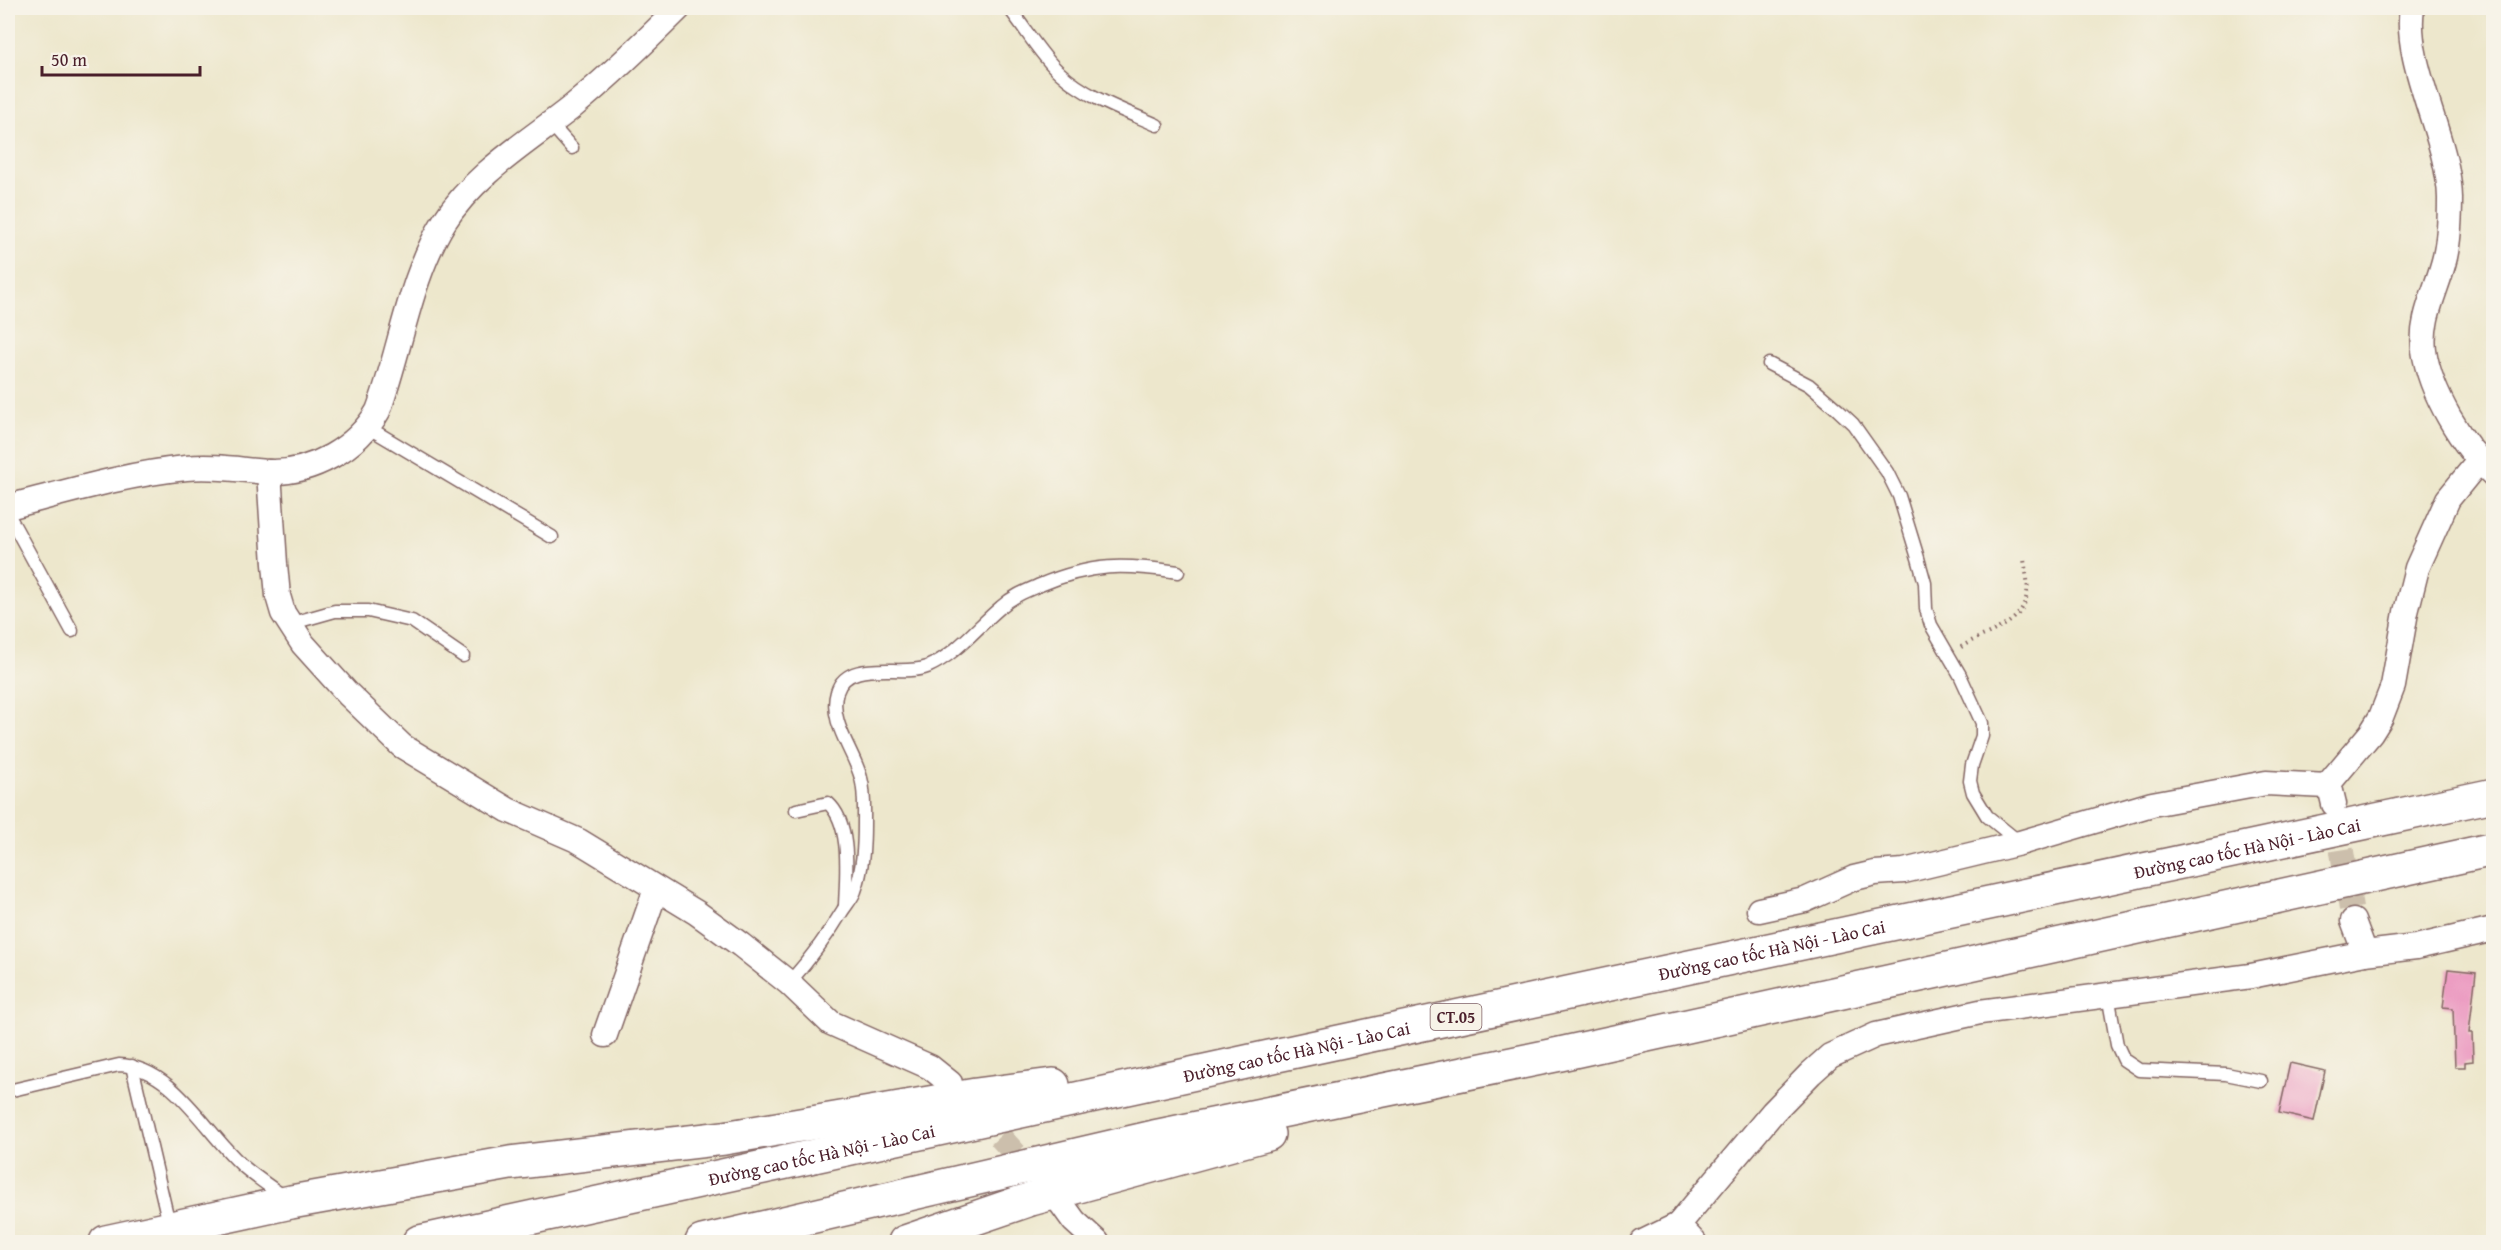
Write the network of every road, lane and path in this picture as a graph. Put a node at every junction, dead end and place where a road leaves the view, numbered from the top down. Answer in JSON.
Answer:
{"nodes":[{"id":1,"x":679,"y":8,"type":"edge"},
{"id":2,"x":1009,"y":8,"type":"edge"},
{"id":3,"x":2412,"y":8,"type":"edge"},
{"id":4,"x":550,"y":123,"type":"junction"},
{"id":5,"x":1157,"y":125,"type":"dead end"},
{"id":6,"x":572,"y":148,"type":"dead end"},
{"id":7,"x":1769,"y":364,"type":"dead end"},
{"id":8,"x":369,"y":428,"type":"junction"},
{"id":9,"x":2486,"y":468,"type":"edge"},
{"id":10,"x":268,"y":472,"type":"junction"},
{"id":11,"x":8,"y":507,"type":"edge"},
{"id":12,"x":8,"y":514,"type":"edge"},
{"id":13,"x":552,"y":537,"type":"dead end"},
{"id":14,"x":2024,"y":559,"type":"dead end"},
{"id":15,"x":1178,"y":572,"type":"dead end"},
{"id":16,"x":290,"y":624,"type":"junction"},
{"id":17,"x":72,"y":631,"type":"dead end"},
{"id":18,"x":463,"y":656,"type":"dead end"},
{"id":19,"x":1949,"y":658,"type":"junction"},
{"id":20,"x":2493,"y":795,"type":"edge"},
{"id":21,"x":796,"y":810,"type":"dead end"},
{"id":22,"x":2020,"y":843,"type":"junction"},
{"id":23,"x":2493,"y":849,"type":"edge"},
{"id":24,"x":656,"y":889,"type":"junction"},
{"id":25,"x":845,"y":908,"type":"junction"},
{"id":26,"x":1759,"y":910,"type":"dead end"},
{"id":27,"x":2353,"y":921,"type":"tunnel mouth"},
{"id":28,"x":2493,"y":929,"type":"edge"},
{"id":29,"x":2365,"y":953,"type":"junction"},
{"id":30,"x":789,"y":983,"type":"junction"},
{"id":31,"x":2108,"y":995,"type":"junction"},
{"id":32,"x":605,"y":1035,"type":"dead end"},
{"id":33,"x":1560,"y":1054,"type":"junction"},
{"id":34,"x":1278,"y":1056,"type":"junction"},
{"id":35,"x":132,"y":1066,"type":"junction"},
{"id":36,"x":2261,"y":1081,"type":"dead end"},
{"id":37,"x":950,"y":1083,"type":"dead end"},
{"id":38,"x":8,"y":1090,"type":"edge"},
{"id":39,"x":291,"y":1202,"type":"junction"},
{"id":40,"x":1061,"y":1203,"type":"dead end"},
{"id":41,"x":170,"y":1228,"type":"junction"},
{"id":42,"x":1686,"y":1234,"type":"edge"},
{"id":43,"x":106,"y":1242,"type":"edge"},
{"id":44,"x":419,"y":1242,"type":"edge"},
{"id":45,"x":702,"y":1242,"type":"edge"},
{"id":46,"x":905,"y":1242,"type":"edge"},
{"id":47,"x":1097,"y":1242,"type":"edge"},
{"id":48,"x":1642,"y":1242,"type":"edge"}],
"edges":[{"from":1,"to":4,"type":"street"},
{"from":2,"to":5,"type":"lane"},
{"from":3,"to":9,"type":"street"},
{"from":4,"to":6,"type":"lane"},
{"from":4,"to":8,"type":"street"},
{"from":7,"to":19,"type":"lane"},
{"from":8,"to":10,"type":"street"},
{"from":8,"to":13,"type":"lane"},
{"from":9,"to":22,"type":"street"},
{"from":10,"to":11,"type":"street"},
{"from":10,"to":16,"type":"street"},
{"from":12,"to":17,"type":"lane"},
{"from":14,"to":19,"type":"path"},
{"from":15,"to":25,"type":"lane"},
{"from":16,"to":18,"type":"lane"},
{"from":16,"to":24,"type":"street"},
{"from":19,"to":22,"type":"lane"},
{"from":20,"to":34,"type":"highway","name":"Đường cao tốc Hà Nội - Lào Cai","number":"CT.05"},
{"from":21,"to":25,"type":"lane"},
{"from":22,"to":26,"type":"street"},
{"from":23,"to":33,"type":"highway"},
{"from":24,"to":30,"type":"street"},
{"from":24,"to":32,"type":"street"},
{"from":25,"to":30,"type":"lane"},
{"from":27,"to":29,"type":"street"},
{"from":28,"to":29,"type":"street"},
{"from":29,"to":31,"type":"street"},
{"from":30,"to":37,"type":"street"},
{"from":31,"to":36,"type":"lane"},
{"from":31,"to":42,"type":"street"},
{"from":33,"to":45,"type":"highway"},
{"from":33,"to":46,"type":"highway"},
{"from":34,"to":39,"type":"highway"},
{"from":34,"to":44,"type":"highway","name":"Đường cao tốc Hà Nội - Lào Cai","number":"CT.05"},
{"from":35,"to":38,"type":"lane"},
{"from":35,"to":39,"type":"lane"},
{"from":35,"to":41,"type":"lane"},
{"from":39,"to":41,"type":"highway"},
{"from":40,"to":47,"type":"street"},
{"from":41,"to":43,"type":"highway"},
{"from":42,"to":48,"type":"street"}]}
